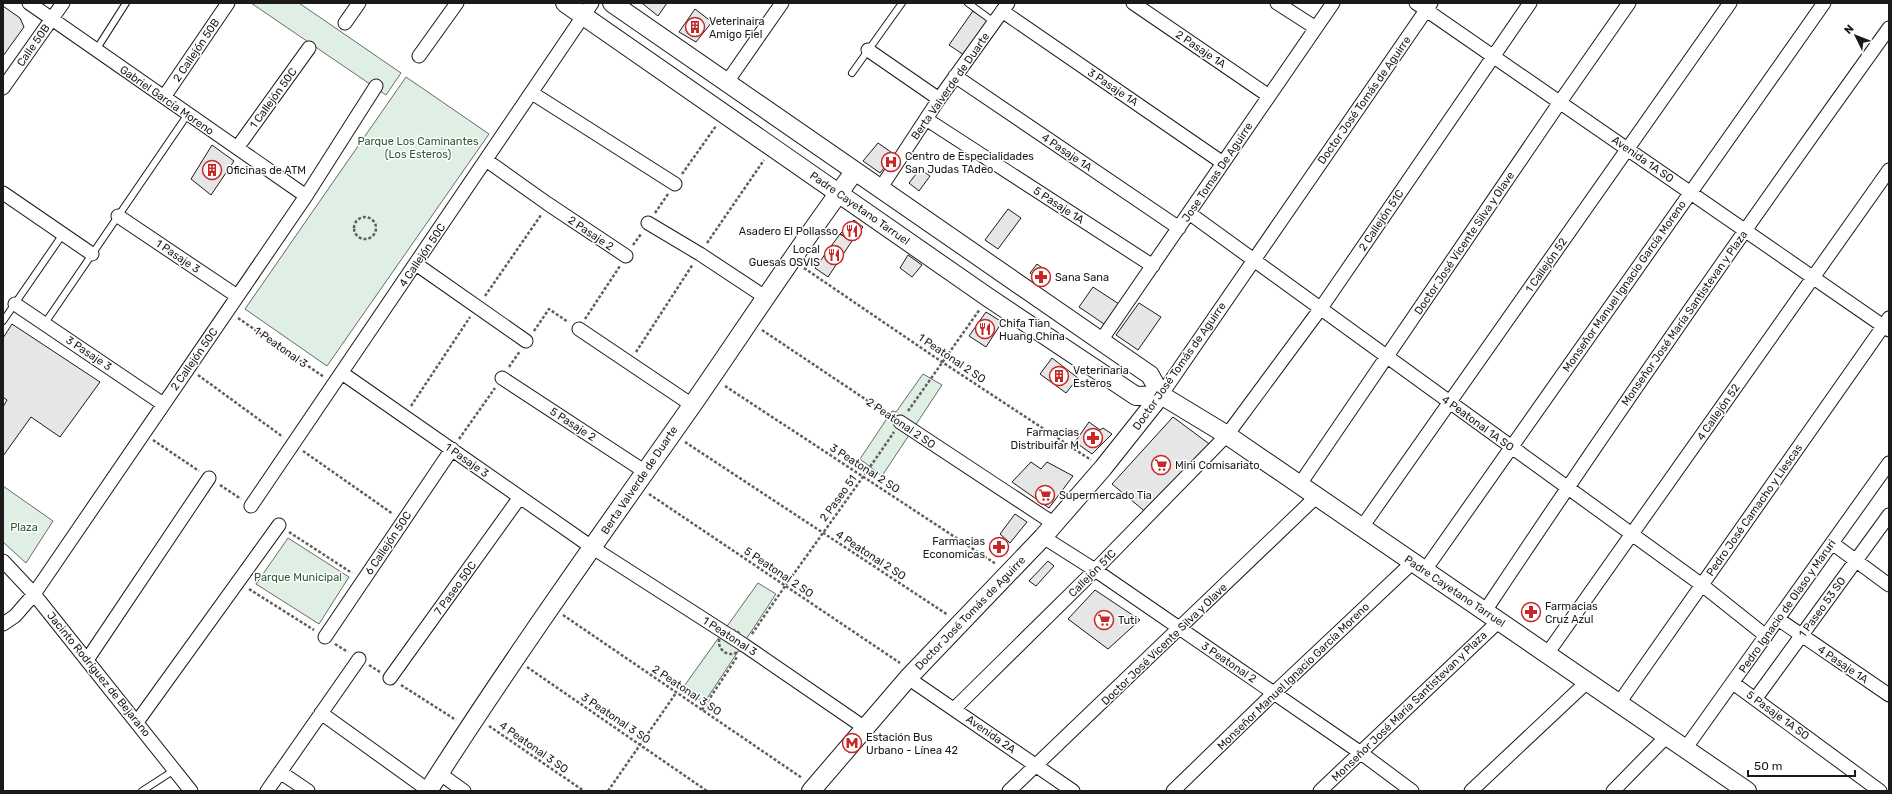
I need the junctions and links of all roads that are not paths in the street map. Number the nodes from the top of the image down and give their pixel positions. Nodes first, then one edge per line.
1 (29, 3) edge
2 (63, 3) edge
3 (126, 3) edge
4 (228, 3) edge
5 (359, 3) edge
6 (457, 3) edge
7 (565, 3) edge
8 (612, 3) edge
9 (782, 3) edge
10 (902, 3) edge
11 (968, 3) edge
12 (1133, 3) edge
13 (1277, 3) edge
14 (1333, 3) edge
15 (1530, 3) edge
16 (1629, 3) edge
17 (1730, 3) edge
18 (1824, 3) edge
19 (1424, 5) edge
20 (1005, 7) edge
21 (588, 9) edge
22 (52, 19) junction
23 (994, 22) junction
24 (345, 23) dead end
25 (1316, 28) junction
26 (1889, 28) edge
27 (309, 48) dead end
28 (96, 50) junction
29 (868, 50) junction
30 (419, 56) dead end
31 (1494, 56) junction
32 (852, 74) dead end
33 (955, 76) junction
34 (727, 82) junction
35 (376, 86) dead end
36 (3, 88) edge
37 (532, 92) junction
38 (1269, 96) junction
39 (164, 97) junction
40 (939, 99) junction
41 (1560, 102) junction
42 (188, 114) junction
43 (926, 119) junction
44 (237, 148) junction
45 (1628, 149) junction
46 (486, 160) junction
47 (1223, 163) junction
48 (1889, 170) edge
49 (855, 171) junction
50 (675, 184) dead end
51 (880, 189) junction
52 (1690, 192) junction
53 (3, 193) edge
54 (839, 193) junction
55 (306, 196) junction
56 (1189, 213) junction
57 (118, 216) junction
58 (648, 223) dead end
59 (1178, 228) junction
60 (1744, 230) junction
61 (63, 234) junction
62 (92, 254) junction
63 (626, 256) road end
64 (1253, 260) junction
65 (416, 264) junction
66 (1153, 266) junction
67 (1813, 277) junction
68 (237, 296) junction
69 (765, 297) junction
70 (15, 304) junction
71 (1321, 308) junction
72 (3, 321) edge
73 (45, 323) junction
74 (1887, 325) edge
75 (579, 329) road end
76 (526, 341) dead end
77 (1100, 342) junction
78 (1387, 357) junction
79 (342, 373) junction
80 (502, 378) dead end
81 (1161, 395) junction
82 (1450, 402) junction
83 (163, 404) junction
84 (692, 405) junction
85 (900, 422) road end
86 (1227, 435) junction
87 (1511, 447) junction
88 (452, 450) junction
89 (1889, 463) edge
90 (209, 478) dead end
91 (640, 478) junction
92 (1885, 478) edge
93 (1300, 484) junction
94 (1567, 487) junction
95 (1318, 496) junction
96 (520, 497) junction
97 (252, 506) dead end
98 (1889, 515) edge
99 (279, 525) dead end
100 (1362, 527) junction
101 (1048, 530) junction
102 (1632, 534) junction
103 (1832, 543) junction
104 (593, 548) junction
105 (3, 561) edge
106 (1856, 561) junction
107 (1419, 566) junction
108 (1095, 570) junction
109 (1702, 585) junction
110 (1889, 585) edge
111 (34, 594) junction
112 (1492, 616) junction
113 (1778, 619) junction
114 (3, 624) edge
115 (1180, 628) junction
116 (1802, 635) junction
117 (1766, 636) junction
118 (325, 637) dead end
119 (1547, 654) junction
120 (359, 659) dead end
121 (87, 660) junction
122 (911, 675) junction
123 (390, 678) dead end
124 (1587, 682) junction
125 (1732, 683) junction
126 (1274, 693) junction
127 (1889, 695) edge
128 (1756, 698) junction
129 (1619, 703) junction
130 (954, 709) junction
131 (321, 713) junction
132 (137, 722) junction
133 (865, 728) junction
134 (1667, 736) junction
135 (1686, 749) junction
136 (1361, 752) junction
137 (1036, 766) junction
138 (176, 769) junction
139 (280, 772) junction
140 (439, 773) junction
141 (813, 789) edge
142 (428, 790) edge
143 (142, 791) edge
144 (191, 791) edge
145 (267, 791) edge
146 (308, 791) edge
147 (464, 791) edge
148 (1009, 791) edge
149 (1073, 791) edge
150 (1173, 791) edge
151 (1320, 791) edge
152 (1412, 791) edge
153 (1471, 791) edge
154 (1613, 791) edge
155 (1747, 791) edge
156 (1880, 791) edge

1 - 22 street, Gabriel García Moreno
2 - 22 street, Calle 50B
3 - 28 lane
4 - 39 street, 2 Callejón 50B
5 - 24 street
6 - 30 street
7 - 21 street, Padre Cayetano Tarruel
8 - 34 street, Padre Cayetano Tarruel
9 - 34 street
10 - 29 lane
11 - 23 lane
12 - 38 street, 2 Pasaje 1A
13 - 25 street
14 - 25 street, Jose Tomas De Aguirre
15 - 31 street, 2 Callejón 51C
16 - 41 street, Doctor José Vicente Silva y Olave
17 - 45 street, 1 Callejón 52
18 - 52 street, Monseñor Manuel Ignacio García Moreno
19 - 31 street, Avenida 1A SO
19 - 64 street, Doctor José Tomás de Aguirre
20 - 23 street, Berta Valverde de Duarte
20 - 47 street, 3 Pasaje 1A
21 - 37 street, 4 Callejón 50C
21 - 54 street, Padre Cayetano Tarruel
22 - 28 street, Gabriel García Moreno
22 - 36 street, Calle 50B
23 - 33 street, Berta Valverde de Duarte
25 - 38 street, Jose Tomas De Aguirre
26 - 60 street, Monseñor José María Santistevan y Plaza
27 - 44 street, 1 Callejón 50C
28 - 39 street, Gabriel García Moreno
29 - 32 lane
29 - 40 street
31 - 41 street, Avenida 1A SO
31 - 71 street, 2 Callejón 51C
33 - 40 street, Berta Valverde de Duarte
33 - 59 street, 4 Pasaje 1A
34 - 49 street, Padre Cayetano Tarruel
35 - 55 street, 2 Callejón 50C
37 - 46 street, 4 Callejón 50C
37 - 50 street
38 - 47 street, Jose Tomas De Aguirre
39 - 42 street, Gabriel García Moreno
40 - 43 street, Berta Valverde de Duarte
41 - 45 street, Avenida 1A SO
41 - 78 street, Doctor José Vicente Silva y Olave
42 - 44 street, Gabriel García Moreno
42 - 57 lane
43 - 51 street, Berta Valverde de Duarte
43 - 66 street, 5 Pasaje 1A
44 - 55 street, Gabriel García Moreno
45 - 52 street, Avenida 1A SO
45 - 82 street, 1 Callejón 52
46 - 63 street, 2 Pasaje 2
46 - 65 street, 4 Callejón 50C
47 - 56 street, Jose Tomas De Aguirre
48 - 67 street, 4 Callejón 52
49 - 51 street, Padre Cayetano Tarruel
49 - 54 street, Berta Valverde de Duarte
51 - 77 street, Padre Cayetano Tarruel
52 - 60 street, Avenida 1A SO
52 - 87 street, Monseñor Manuel Ignacio García Moreno
53 - 61 street
54 - 69 street, Berta Valverde de Duarte
54 - 81 street, Padre Cayetano Tarruel
55 - 68 street, 2 Callejón 50C
56 - 59 street, Jose Tomas De Aguirre
56 - 64 street, 4 Peatonal 1A SO
57 - 62 lane
57 - 68 street, 1 Pasaje 3
58 - 69 street
59 - 66 street, Jose Tomas De Aguirre
60 - 67 street, Avenida 1A SO
60 - 94 street, Monseñor José María Santistevan y Plaza
61 - 62 street
61 - 70 lane
62 - 73 lane
64 - 71 street, 4 Peatonal 1A SO
64 - 81 street, Doctor José Tomás de Aguirre
65 - 76 street
65 - 79 street, 4 Callejón 50C
66 - 77 street, Jose Tomas De Aguirre
67 - 74 street, Avenida 1A SO
67 - 102 street, 4 Callejón 52
68 - 83 street, 2 Callejón 50C
69 - 84 street, Berta Valverde de Duarte
70 - 72 lane
70 - 73 street, 3 Pasaje 3
71 - 78 street, 4 Peatonal 1A SO
71 - 86 street, 2 Callejón 51C
73 - 83 street, 3 Pasaje 3
74 - 109 street, Pedro José Camacho y Llescas
75 - 84 street
77 - 81 street, Padre Cayetano Tarruel
78 - 82 street, 4 Peatonal 1A SO
78 - 93 street, Doctor José Vicente Silva y Olave
79 - 88 street, 1 Pasaje 3
79 - 97 street, 4 Callejón 50C
80 - 91 street, 5 Pasaje 2
81 - 86 street, Padre Cayetano Tarruel
81 - 101 street, Doctor José Tomás de Aguirre
82 - 87 street, 4 Peatonal 1A SO
82 - 100 street, 1 Callejón 52
83 - 111 street, 2 Callejón 50C
84 - 91 street, Berta Valverde de Duarte
85 - 101 street, 2 Peatonal 2 SO
86 - 93 street, Padre Cayetano Tarruel
86 - 108 street, Callejón 51C
87 - 94 street, 4 Peatonal 1A SO
87 - 107 street, Monseñor Manuel Ignacio García Moreno
88 - 96 street, 1 Pasaje 3
88 - 118 street, 6 Callejón 50C
89 - 92 street, Pedro Ignacio de Olaso y Maruri
90 - 121 street
91 - 104 street, Berta Valverde de Duarte
92 - 103 street, Pedro Ignacio de Olaso y Maruri
93 - 95 street, Padre Cayetano Tarruel
94 - 102 street, 4 Peatonal 1A SO
94 - 112 street, Monseñor José María Santistevan y Plaza
95 - 100 street, Padre Cayetano Tarruel
95 - 115 street, Doctor José Vicente Silva y Olave
96 - 104 street, 1 Pasaje 3
96 - 123 street, 7 Paseo 50C
98 - 106 street, 1 Paseo 53 SO
99 - 132 street
100 - 107 street, Padre Cayetano Tarruel
101 - 108 street, 3 Peatonal 2
101 - 122 street, Doctor José Tomás de Aguirre
102 - 109 street, 4 Peatonal 1A SO
102 - 119 street, 4 Callejón 52
103 - 106 street
103 - 113 street, Pedro Ignacio de Olaso y Maruri
104 - 133 street, 1 Peatonal 3
104 - 140 street, Berta Valverde de Duarte
105 - 111 street, Jacinto Rodríguez de Bejarano
106 - 110 street
106 - 116 street, 1 Paseo 53 SO
107 - 112 street, Padre Cayetano Tarruel
107 - 126 street, Monseñor Manuel Ignacio García Moreno
108 - 115 street, 3 Peatonal 2
108 - 130 street, Callejón 51C
109 - 117 street, 4 Peatonal 1A SO
109 - 129 street, Pedro José Camacho y Llescas
111 - 114 street, 2 Callejón 50C
111 - 121 street, Jacinto Rodríguez de Bejarano
112 - 119 street, Padre Cayetano Tarruel
112 - 136 street, Monseñor José María Santistevan y Plaza
113 - 116 street, 4 Pasaje 1A
113 - 117 street, Pedro Ignacio de Olaso y Maruri
115 - 126 street, 3 Peatonal 2
115 - 137 street, Doctor José Vicente Silva y Olave
116 - 127 street, 4 Pasaje 1A
116 - 128 street, 1 Paseo 53 SO
117 - 125 street, Pedro Ignacio de Olaso y Maruri
119 - 124 street, Padre Cayetano Tarruel
120 - 131 street
121 - 132 street, Jacinto Rodríguez de Bejarano
122 - 130 street, Avenida 2A
122 - 133 street, Doctor José Tomás de Aguirre
124 - 129 street, Padre Cayetano Tarruel
124 - 153 street
125 - 128 street, 5 Pasaje 1A SO
125 - 135 street, Pedro Ignacio de Olaso y Maruri
126 - 136 street, 3 Peatonal 2
126 - 150 street, Monseñor Manuel Ignacio García Moreno
128 - 156 street, 5 Pasaje 1A SO
129 - 134 street, Padre Cayetano Tarruel
130 - 137 street, Avenida 2A
131 - 139 street
131 - 142 street
132 - 138 street, Jacinto Rodríguez de Bejarano
133 - 141 street, Doctor José Tomás de Aguirre
134 - 135 street, Padre Cayetano Tarruel
134 - 154 street
135 - 155 street, Padre Cayetano Tarruel
136 - 151 street, Monseñor José María Santistevan y Plaza
136 - 152 street, 3 Peatonal 2
137 - 148 street, Doctor José Vicente Silva y Olave
137 - 149 street, Avenida 2A
138 - 143 lane
138 - 144 street, Jacinto Rodríguez de Bejarano
139 - 145 street
139 - 146 street
140 - 142 street, Berta Valverde de Duarte
140 - 147 street

